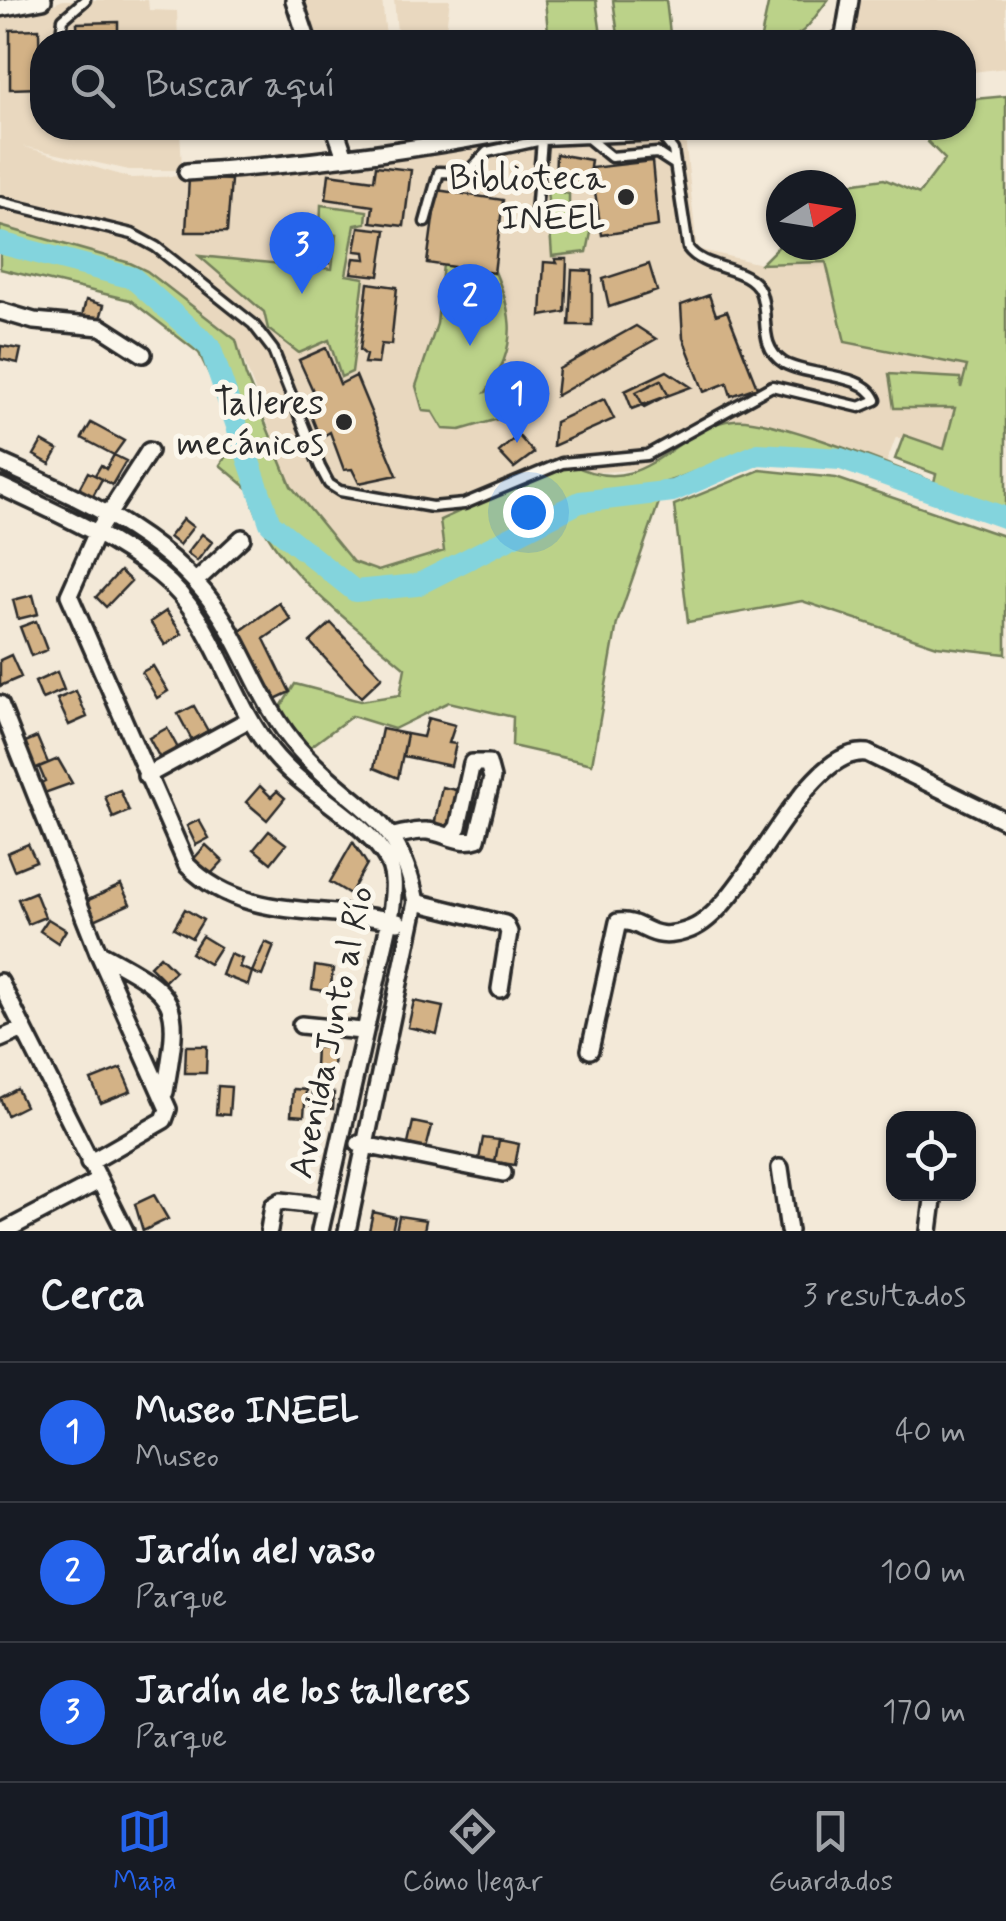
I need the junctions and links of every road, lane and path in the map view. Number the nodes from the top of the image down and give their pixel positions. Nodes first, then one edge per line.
1 (43, 0) edge
2 (84, 0) edge
3 (294, 0) edge
4 (850, 0) edge
5 (0, 8) edge
6 (62, 30) edge
7 (304, 30) edge
8 (845, 30) edge
9 (340, 140) edge
10 (480, 140) edge
11 (542, 140) joint
12 (590, 140) edge
13 (666, 140) edge
14 (345, 157) junction
15 (675, 165) junction
16 (187, 172) dead end
17 (0, 202) edge
18 (425, 222) dead end
19 (536, 225) dead end
20 (0, 312) edge
21 (143, 354) dead end
22 (149, 451) dead end
23 (0, 462) edge
24 (0, 486) edge
25 (108, 513) junction
26 (96, 532) junction
27 (242, 538) dead end
28 (197, 580) junction
29 (0, 704) edge
30 (248, 720) junction
31 (316, 767) junction
32 (146, 776) junction
33 (304, 785) junction
34 (1006, 820) edge
35 (393, 836) junction
36 (450, 837) junction
37 (416, 902) junction
38 (390, 920) junction
39 (412, 925) junction
40 (98, 952) junction
41 (0, 982) edge
42 (500, 988) dead end
43 (301, 1025) dead end
44 (21, 1030) junction
45 (362, 1031) junction
46 (0, 1039) edge
47 (590, 1050) dead end
48 (164, 1094) junction
49 (340, 1140) junction
50 (365, 1145) junction
51 (89, 1163) junction
52 (780, 1168) dead end
53 (503, 1173) dead end
54 (99, 1181) junction
55 (934, 1201) edge
56 (325, 1206) junction
57 (268, 1230) edge
58 (4, 1231) edge
59 (125, 1231) edge
60 (320, 1231) edge
61 (348, 1231) edge
62 (789, 1231) edge
63 (930, 1231) edge

1 - 5 street
2 - 6 lane
3 - 7 street
4 - 8 street
9 - 14 street
10 - 14 street
11 - 18 lane
11 - 19 lane
12 - 15 lane
13 - 15 lane
14 - 16 street
15 - 17 lane
20 - 21 street
22 - 25 street
23 - 25 street, Avenida Junto al Río
24 - 26 street, Avenida Junto al Río
25 - 26 street
25 - 28 street, Avenida Junto al Río
26 - 30 street, Avenida Junto al Río
26 - 32 street
27 - 28 street
28 - 31 street, Avenida Junto al Río
29 - 40 street
30 - 32 street
30 - 33 street, Avenida Junto al Río
31 - 33 street
31 - 35 street, Avenida Junto al Río
32 - 38 street
33 - 38 street, Avenida Junto al Río
34 - 47 street
35 - 36 street
35 - 37 street, Avenida Junto al Río
36 - 36 street
37 - 39 street, Avenida Junto al Río
37 - 42 street
38 - 39 street
38 - 45 street, Avenida Junto al Río
39 - 50 street, Avenida Junto al Río
40 - 48 street
40 - 48 street
41 - 44 street
43 - 45 street
44 - 46 street
44 - 51 street
45 - 49 street, Avenida Junto al Río
48 - 51 street
49 - 50 street
49 - 56 street, Avenida Junto al Río
50 - 53 street
50 - 61 street, Avenida Junto al Río
51 - 54 street
52 - 62 street
54 - 58 street
54 - 59 street
55 - 63 street
56 - 57 street
56 - 60 street, Avenida Junto al Río

